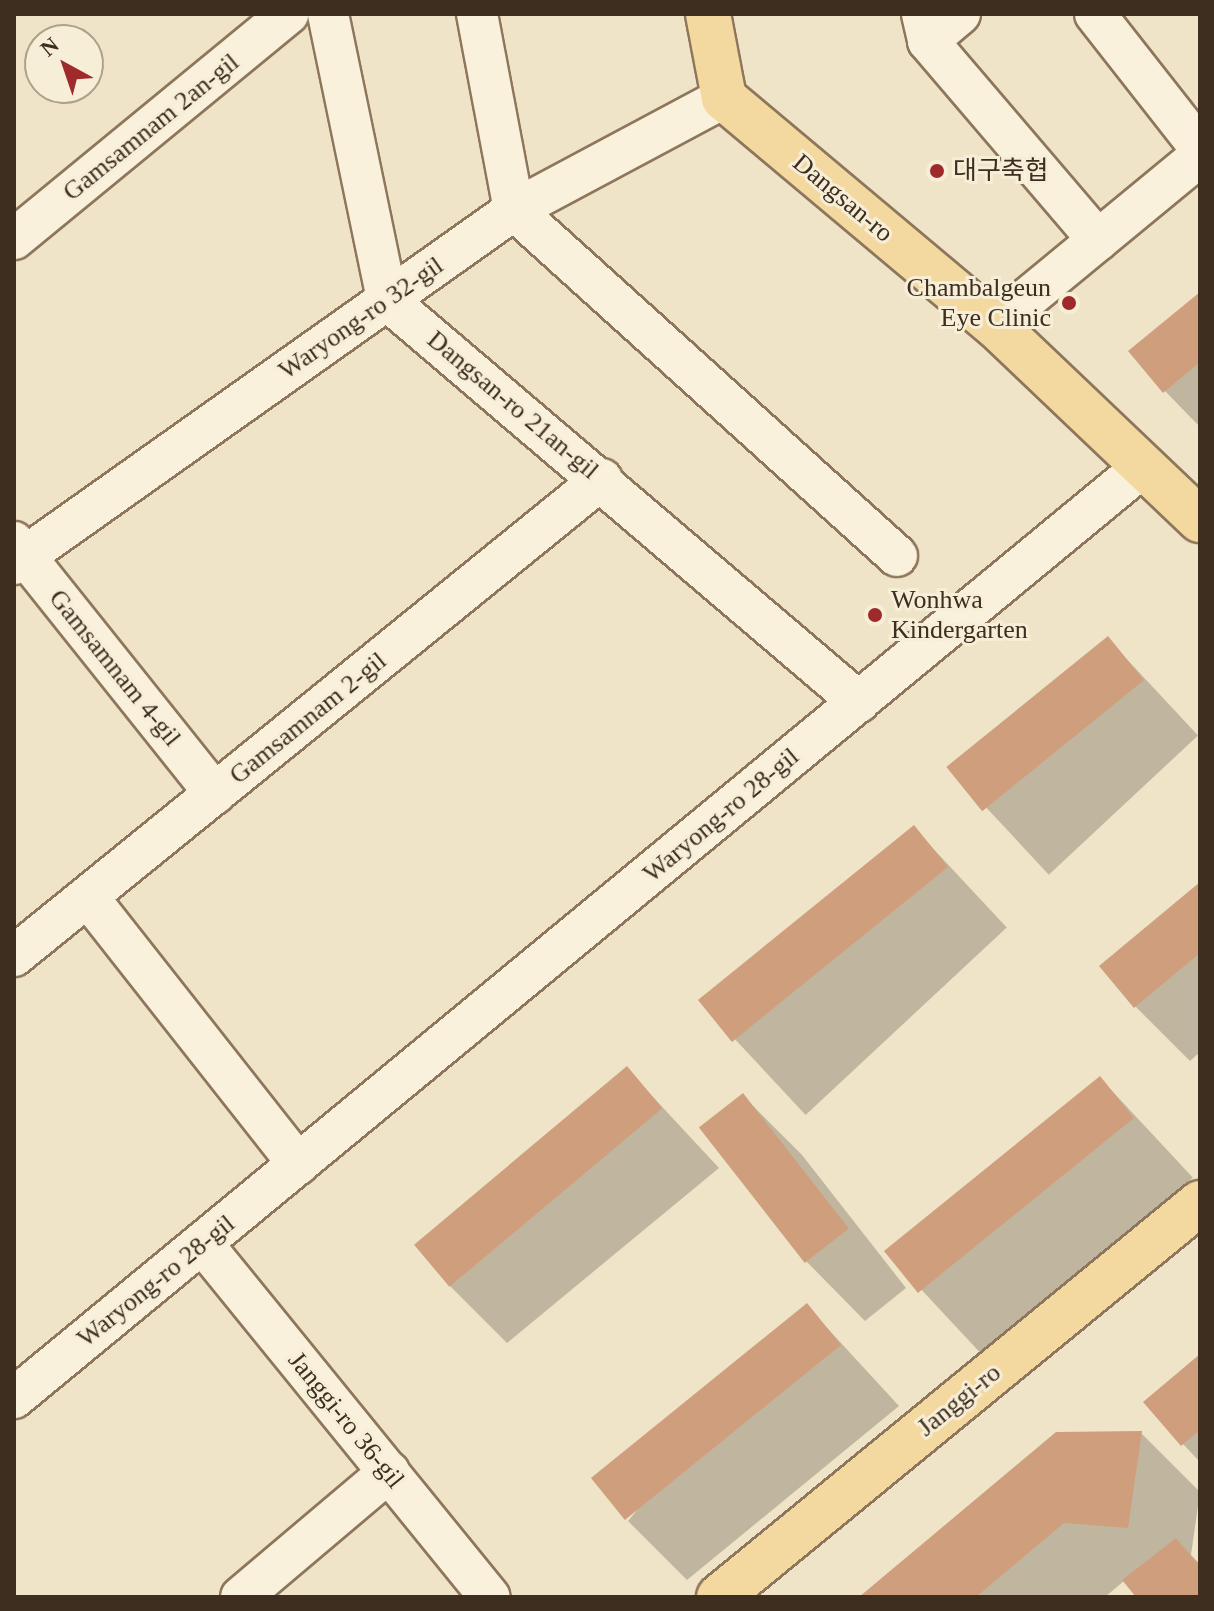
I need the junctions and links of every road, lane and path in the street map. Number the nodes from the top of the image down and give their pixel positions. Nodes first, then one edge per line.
1 (288, 14) edge
2 (328, 14) edge
3 (477, 14) edge
4 (708, 14) edge
5 (960, 14) edge
6 (1095, 14) edge
7 (925, 27) edge
8 (724, 98) junction
9 (1200, 148) edge
10 (1200, 156) edge
11 (514, 210) junction
12 (14, 239) edge
13 (1098, 240) junction
14 (387, 300) junction
15 (995, 325) junction
16 (1144, 466) junction
17 (602, 479) junction
18 (1200, 520) edge
19 (18, 554) edge
20 (897, 556) dead end
21 (859, 702) junction
22 (215, 794) junction
23 (88, 897) junction
24 (14, 956) edge
25 (298, 1164) junction
26 (1200, 1203) edge
27 (202, 1243) junction
28 (14, 1398) edge
29 (389, 1472) junction
30 (241, 1597) edge
31 (490, 1597) edge
32 (719, 1597) edge

1 - 12 street, Gamsamnam 2an-gil
2 - 14 street
3 - 11 street
4 - 8 main road
5 - 7 street
6 - 9 street
7 - 13 street
8 - 11 street, Waryong-ro 32-gil
8 - 15 main road, Dangsan-ro
10 - 13 street
11 - 14 street, Waryong-ro 32-gil
11 - 20 street
13 - 15 street
14 - 17 street, Dangsan-ro 21an-gil
14 - 19 street, Waryong-ro 32-gil
15 - 16 main road, Dangsan-ro
16 - 18 main road, Dangsan-ro
16 - 21 street, Waryong-ro 28-gil
17 - 21 street, Dangsan-ro 21an-gil
17 - 22 street, Gamsamnam 2-gil
19 - 22 street, Gamsamnam 4-gil
21 - 25 street, Waryong-ro 28-gil
22 - 23 street, Gamsamnam 2-gil
23 - 24 street, Gamsamnam 2-gil
23 - 25 street
25 - 27 street, Waryong-ro 28-gil
26 - 32 main road, Janggi-ro
27 - 28 street, Waryong-ro 28-gil
27 - 29 street, Janggi-ro 36-gil
29 - 30 street
29 - 31 street, Janggi-ro 36-gil

